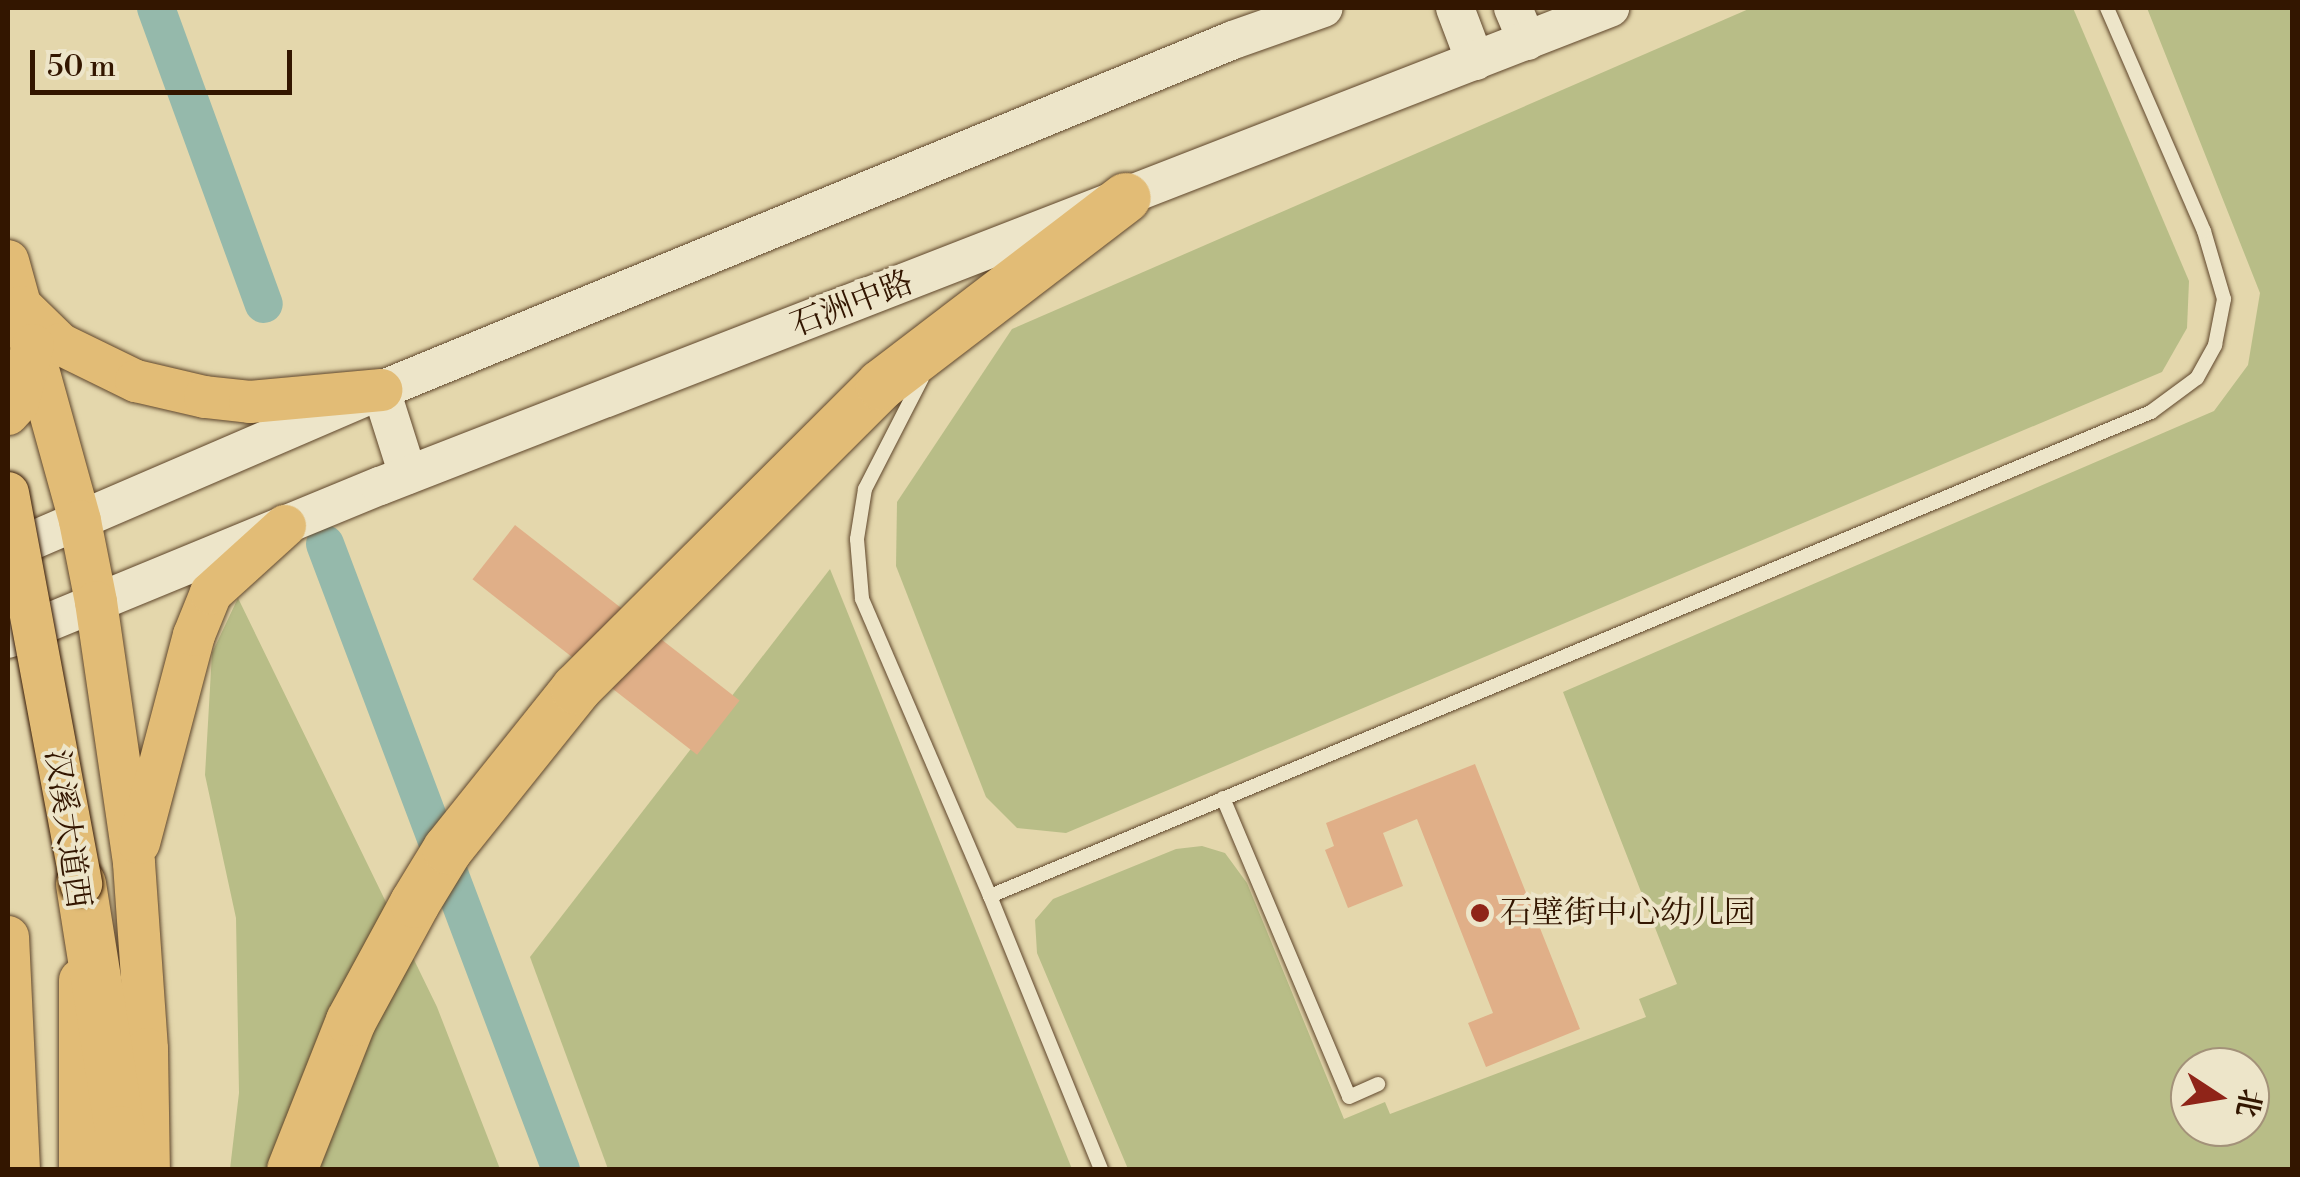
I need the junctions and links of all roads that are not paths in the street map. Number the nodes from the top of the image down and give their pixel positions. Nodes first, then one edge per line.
1 (1271, 8) edge
2 (1324, 8) edge
3 (1454, 8) edge
4 (1610, 8) edge
5 (2107, 8) edge
6 (1520, 24) edge
7 (1234, 40) junction
8 (1475, 61) junction
9 (1126, 198) junction
10 (8, 261) edge
11 (28, 325) junction
12 (944, 338) junction
13 (381, 390) junction
14 (8, 414) edge
15 (408, 475) junction
16 (8, 493) edge
17 (80, 521) junction
18 (285, 526) junction
19 (8, 551) edge
20 (96, 602) junction
21 (8, 639) edge
22 (1223, 798) junction
23 (134, 863) junction
24 (80, 884) junction
25 (990, 896) junction
26 (8, 936) edge
27 (1378, 1084) dead end
28 (19, 1170) edge
29 (80, 1170) edge
30 (120, 1170) edge
31 (148, 1170) edge
32 (292, 1170) edge
33 (1100, 1170) edge

1 - 7 main road
2 - 7 main road
3 - 8 main road
4 - 6 main road, 石洲中路
5 - 22 lane
6 - 8 main road, 石洲中路
7 - 13 main road
8 - 9 main road, 石洲中路
9 - 12 highway
9 - 15 main road, 石洲中路
10 - 11 main road
11 - 13 main road
11 - 14 main road
11 - 17 main road
12 - 25 lane
12 - 32 highway
13 - 15 main road
13 - 17 main road
15 - 18 main road, 石洲中路
16 - 24 main road, 汉溪大道西, bridge
17 - 19 main road
17 - 20 main road
18 - 20 main road, 石洲中路
18 - 23 main road
20 - 21 main road, 石洲中路
20 - 23 main road
22 - 25 lane
22 - 27 lane
23 - 31 main road
24 - 29 main road, 汉溪大道西
24 - 30 highway
25 - 33 lane
26 - 28 main road

